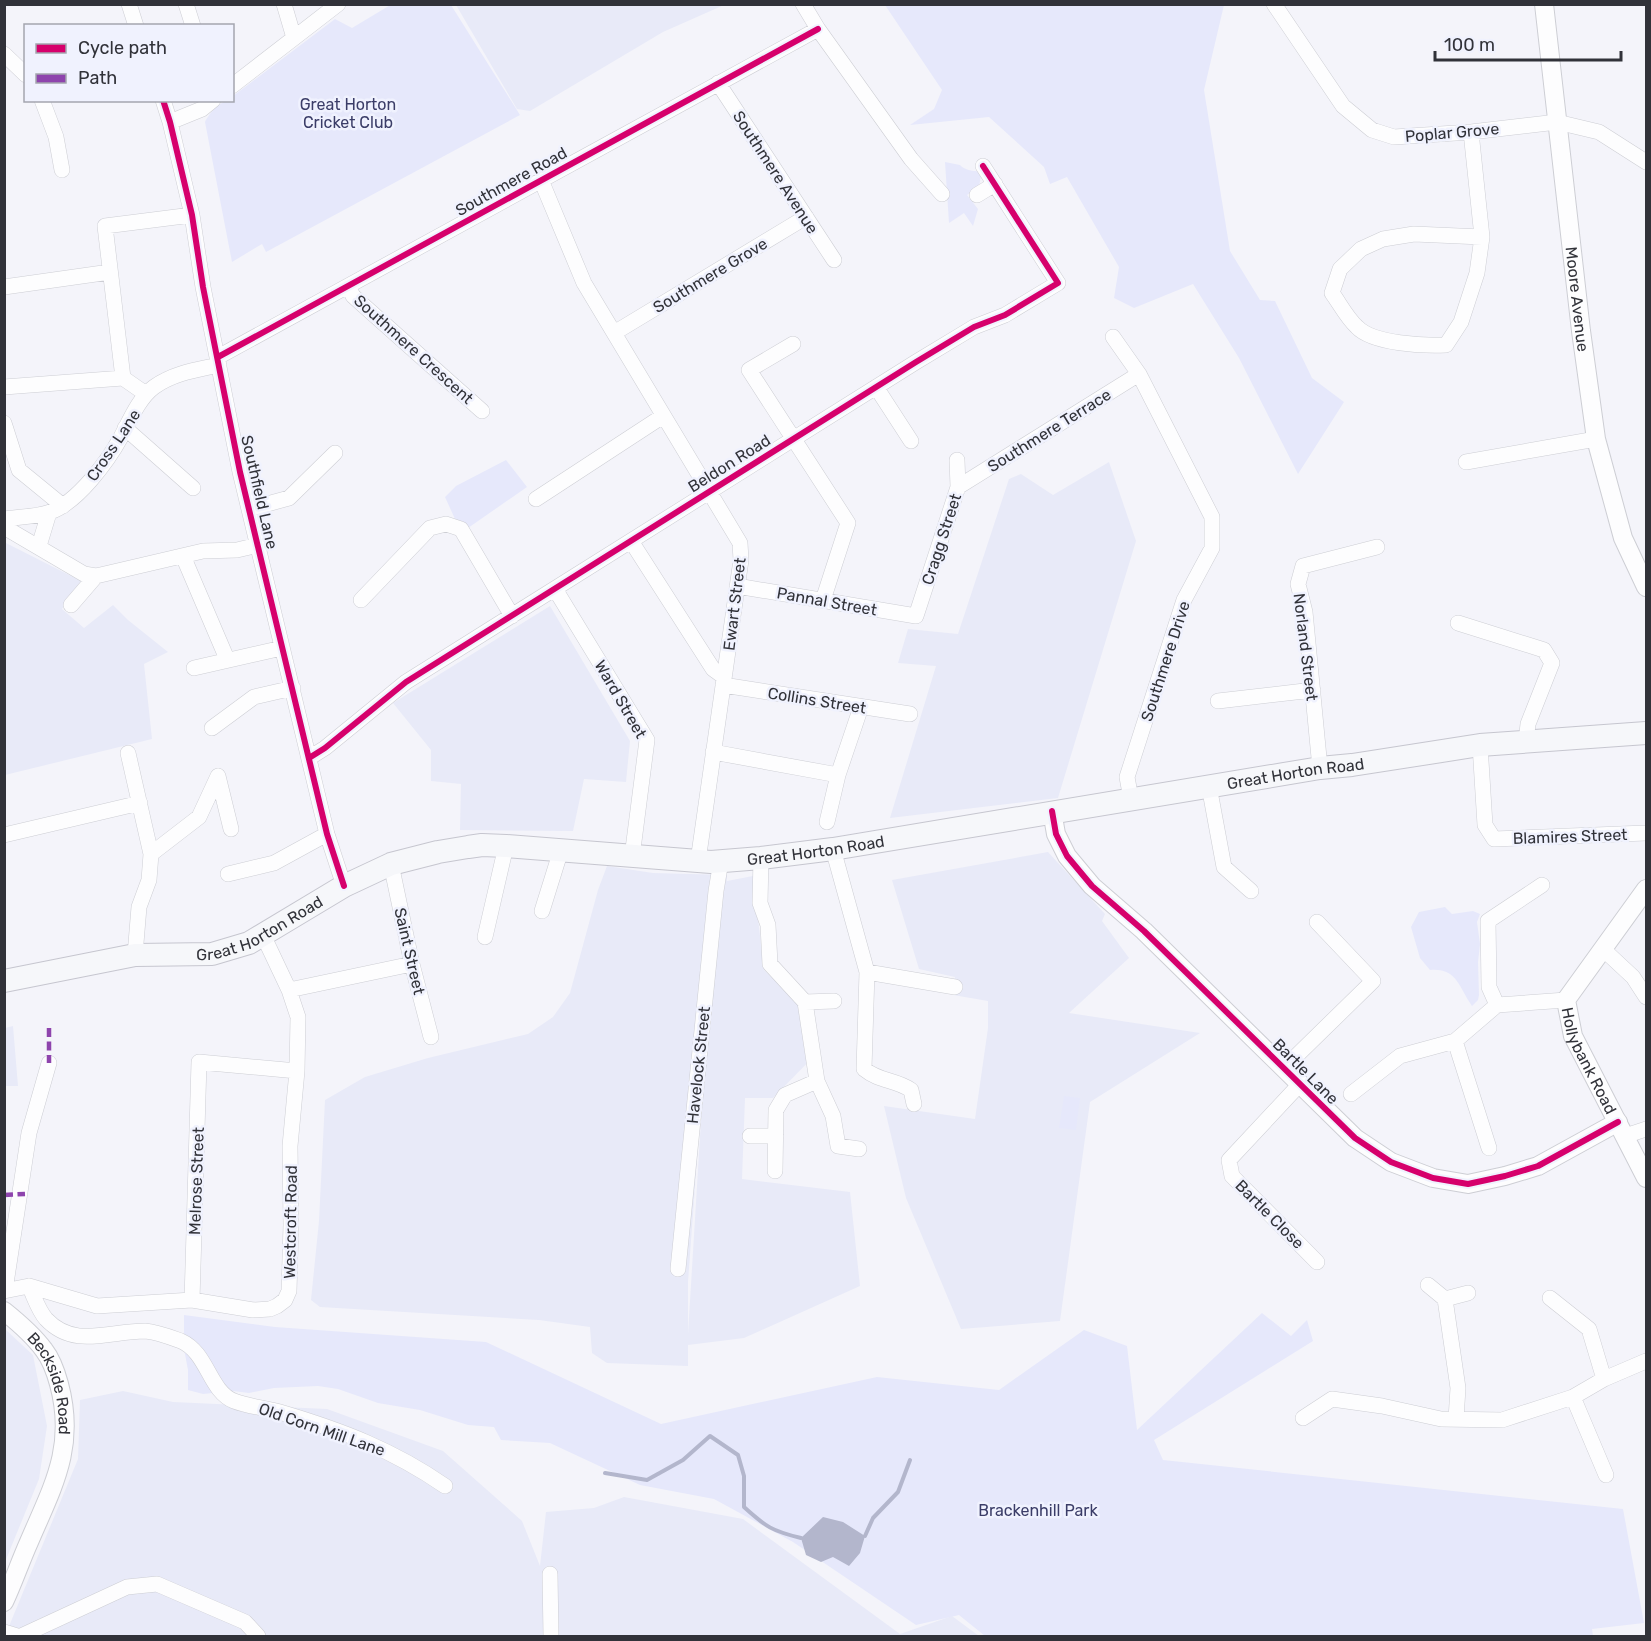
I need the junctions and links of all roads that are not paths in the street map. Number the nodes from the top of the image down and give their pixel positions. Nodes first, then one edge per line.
1 (129, 4) edge
2 (186, 4) edge
3 (284, 4) edge
4 (338, 4) edge
5 (803, 4) edge
6 (1274, 4) edge
7 (1544, 4) edge
8 (135, 24) edge
9 (192, 24) edge
10 (818, 29) junction
11 (294, 38) junction
12 (4, 54) edge
13 (24, 73) edge
14 (718, 83) junction
15 (234, 84) edge
16 (43, 102) edge
17 (164, 102) edge
18 (211, 102) edge
19 (170, 122) junction
20 (1557, 122) junction
21 (1471, 132) junction
22 (1647, 162) edge
23 (983, 166) dead end
24 (62, 170) dead end
25 (541, 180) junction
26 (994, 183) junction
27 (942, 194) dead end
28 (977, 195) dead end
29 (192, 215) junction
30 (806, 217) junction
31 (1482, 237) junction
32 (834, 260) dead end
33 (110, 272) junction
34 (348, 286) junction
35 (4, 287) edge
36 (614, 333) junction
37 (1113, 337) dead end
38 (793, 344) dead end
39 (218, 361) junction
40 (1139, 374) junction
41 (123, 378) junction
42 (4, 387) edge
43 (876, 387) junction
44 (146, 394) junction
45 (482, 411) dead end
46 (663, 416) junction
47 (4, 423) edge
48 (126, 428) junction
49 (1596, 439) junction
50 (792, 440) junction
51 (911, 441) dead end
52 (335, 453) dead end
53 (957, 460) dead end
54 (1466, 462) dead end
55 (958, 487) junction
56 (193, 488) dead end
57 (709, 492) junction
58 (536, 499) dead end
59 (63, 506) junction
60 (249, 509) junction
61 (49, 513) junction
62 (4, 519) edge
63 (4, 527) edge
64 (631, 541) junction
65 (258, 545) junction
66 (39, 546) junction
67 (1377, 547) dead end
68 (183, 556) junction
69 (96, 576) junction
70 (737, 586) junction
71 (1647, 587) edge
72 (555, 589) junction
73 (361, 600) dead end
74 (823, 600) junction
75 (71, 605) dead end
76 (512, 616) junction
77 (916, 616) joint
78 (1458, 623) dead end
79 (282, 648) junction
80 (227, 659) junction
81 (194, 668) dead end
82 (724, 681) junction
83 (293, 688) junction
84 (1313, 690) junction
85 (1218, 701) dead end
86 (861, 707) junction
87 (910, 714) dead end
88 (212, 728) dead end
89 (1647, 733) edge
90 (1526, 742) junction
91 (1480, 745) junction
92 (713, 752) junction
93 (128, 753) dead end
94 (309, 758) junction
95 (1320, 768) junction
96 (838, 775) junction
97 (1209, 786) junction
98 (1131, 799) junction
99 (140, 803) junction
100 (1052, 811) junction
101 (231, 829) dead end
102 (1647, 833) edge
103 (327, 834) junction
104 (4, 835) edge
105 (825, 839) junction
106 (506, 846) junction
107 (561, 850) junction
108 (152, 854) junction
109 (632, 857) junction
110 (761, 858) junction
111 (698, 861) junction
112 (721, 861) junction
113 (391, 864) junction
114 (228, 874) dead end
115 (1542, 885) dead end
116 (344, 886) junction
117 (1647, 889) edge
118 (1251, 891) dead end
119 (542, 911) dead end
120 (1317, 922) dead end
121 (263, 935) junction
122 (485, 937) dead end
123 (1604, 950) junction
124 (135, 955) junction
125 (412, 964) junction
126 (867, 972) junction
127 (4, 981) edge
128 (955, 987) dead end
129 (289, 990) junction
130 (1647, 997) edge
131 (1566, 1000) junction
132 (834, 1001) dead end
133 (804, 1002) junction
134 (1497, 1005) junction
135 (431, 1037) dead end
136 (1455, 1041) junction
137 (49, 1063) dead end
138 (1284, 1068) junction
139 (297, 1071) junction
140 (817, 1081) junction
141 (1300, 1084) junction
142 (1351, 1094) dead end
143 (914, 1104) dead end
144 (1622, 1129) junction
145 (1647, 1129) edge
146 (750, 1136) dead end
147 (776, 1136) junction
148 (1488, 1148) dead end
149 (859, 1149) dead end
150 (775, 1171) dead end
151 (1647, 1178) edge
152 (1317, 1262) dead end
153 (678, 1269) dead end
154 (1428, 1285) dead end
155 (29, 1286) junction
156 (5, 1290) edge
157 (1468, 1293) dead end
158 (1550, 1298) dead end
159 (1445, 1299) junction
160 (192, 1300) junction
161 (4, 1311) edge
162 (1647, 1361) edge
163 (1604, 1379) junction
164 (1573, 1397) junction
165 (1302, 1418) dead end
166 (1456, 1419) junction
167 (1606, 1475) dead end
168 (445, 1485) dead end
169 (550, 1574) dead end
170 (4, 1602) edge
171 (4, 1632) edge
172 (19, 1636) edge
173 (258, 1636) edge
174 (551, 1636) edge

1 - 8 street
2 - 9 street
3 - 11 street
4 - 11 street
5 - 10 street
6 - 21 street, Poplar Grove
7 - 20 street, Moore Avenue
10 - 14 street, Southmere Road
10 - 27 street
11 - 15 street
12 - 13 street
14 - 25 street, Southmere Road
14 - 30 street, Southmere Avenue
16 - 24 street
17 - 19 street, Southfield Lane
18 - 19 street
19 - 29 street, Southfield Lane
20 - 21 street, Poplar Grove
20 - 22 street, Poplar Grove
20 - 49 street, Moore Avenue
21 - 31 street
23 - 26 street, Beldon Road
25 - 34 street, Southmere Road
25 - 36 street, Ewart Street
26 - 28 street
26 - 43 street, Beldon Road
29 - 33 street
29 - 39 street, Southfield Lane
30 - 32 street, Southmere Avenue
30 - 36 street, Southmere Grove
31 - 31 street
33 - 35 street
33 - 41 street
34 - 39 street, Southmere Road
34 - 45 street, Southmere Crescent
36 - 46 street, Ewart Street
37 - 40 street, Southmere Drive
38 - 50 street
39 - 44 street, Cross Lane
39 - 60 street, Southfield Lane
40 - 55 street, Southmere Terrace
40 - 98 street, Southmere Drive
41 - 42 street
41 - 44 street
43 - 50 street, Beldon Road
43 - 51 street
44 - 48 street, Cross Lane
46 - 57 street, Ewart Street
46 - 58 street
47 - 59 street
48 - 56 street
48 - 59 street, Cross Lane
49 - 54 street
49 - 71 street, Moore Avenue
50 - 57 street, Beldon Road
50 - 74 street
52 - 60 street
53 - 55 street, Cragg Street
55 - 77 street, Cragg Street
57 - 64 street, Beldon Road
57 - 70 street, Ewart Street
59 - 61 street, Cross Lane
60 - 65 street, Southfield Lane
61 - 62 street, Cross Lane
61 - 66 street
63 - 66 street
64 - 72 street, Beldon Road
64 - 82 street
65 - 68 street
65 - 79 street, Southfield Lane
66 - 69 street
67 - 84 street, Norland Street
68 - 69 street
68 - 80 street
69 - 75 street
70 - 74 street, Pannal Street
70 - 82 street, Ewart Street
72 - 76 street, Beldon Road
72 - 109 street, Ward Street
73 - 76 street
74 - 77 street, Pannal Street
76 - 94 street, Beldon Road
78 - 90 street
79 - 80 street
79 - 83 street, Southfield Lane
80 - 81 street
82 - 86 street, Collins Street
82 - 92 street, Ewart Street
83 - 88 street
83 - 94 street, Southfield Lane
84 - 85 street
84 - 95 street, Norland Street
86 - 87 street, Collins Street
86 - 96 street
89 - 90 main road, Great Horton Road
90 - 91 main road, Great Horton Road
91 - 95 main road, Great Horton Road
91 - 102 street, Blamires Street
92 - 96 street
92 - 111 street, Ewart Street
93 - 99 street
94 - 103 street, Southfield Lane
95 - 97 main road, Great Horton Road
96 - 105 street
97 - 98 main road, Great Horton Road
97 - 118 street
98 - 100 main road, Great Horton Road
99 - 104 street
99 - 108 street
100 - 105 main road, Great Horton Road
100 - 138 street, Bartle Lane
101 - 108 street
103 - 114 street
103 - 116 street, Southfield Lane
105 - 110 main road, Great Horton Road
105 - 126 street
106 - 107 main road, Great Horton Road
106 - 113 main road, Great Horton Road
106 - 122 street
107 - 109 main road, Great Horton Road
107 - 119 street
108 - 124 street
109 - 111 main road, Great Horton Road
110 - 112 main road, Great Horton Road
110 - 133 street
111 - 112 main road, Great Horton Road
112 - 153 street, Havelock Street
113 - 116 main road, Great Horton Road
113 - 125 street, Saint Street
115 - 134 street
116 - 121 main road, Great Horton Road
117 - 123 street, Hollybank Road
120 - 138 street
121 - 124 main road, Great Horton Road
121 - 129 street, Westcroft Road
123 - 130 street
123 - 131 street, Hollybank Road
124 - 127 main road, Great Horton Road
125 - 129 street
125 - 135 street, Saint Street
126 - 128 street
126 - 143 street
129 - 139 street, Westcroft Road
131 - 134 street
131 - 144 street, Hollybank Road
132 - 133 street
133 - 140 street
134 - 136 street
136 - 142 street
136 - 148 street
137 - 156 street
138 - 141 street, Bartle Lane
139 - 160 street, Westcroft Road
139 - 160 street, Melrose Street
140 - 147 street
140 - 149 street
141 - 144 street, Bartle Lane
141 - 152 street, Bartle Close
144 - 145 street
144 - 151 street, Hollybank Road
146 - 147 street
147 - 150 street
154 - 159 street
155 - 156 street, Westcroft Road
155 - 160 street, Westcroft Road
155 - 168 street, Old Corn Mill Lane
157 - 159 street
158 - 163 street
159 - 166 street
161 - 170 street, Beckside Road
162 - 163 street
163 - 164 street
164 - 166 street
164 - 167 street
165 - 166 street
169 - 174 street
171 - 172 street
172 - 173 street

